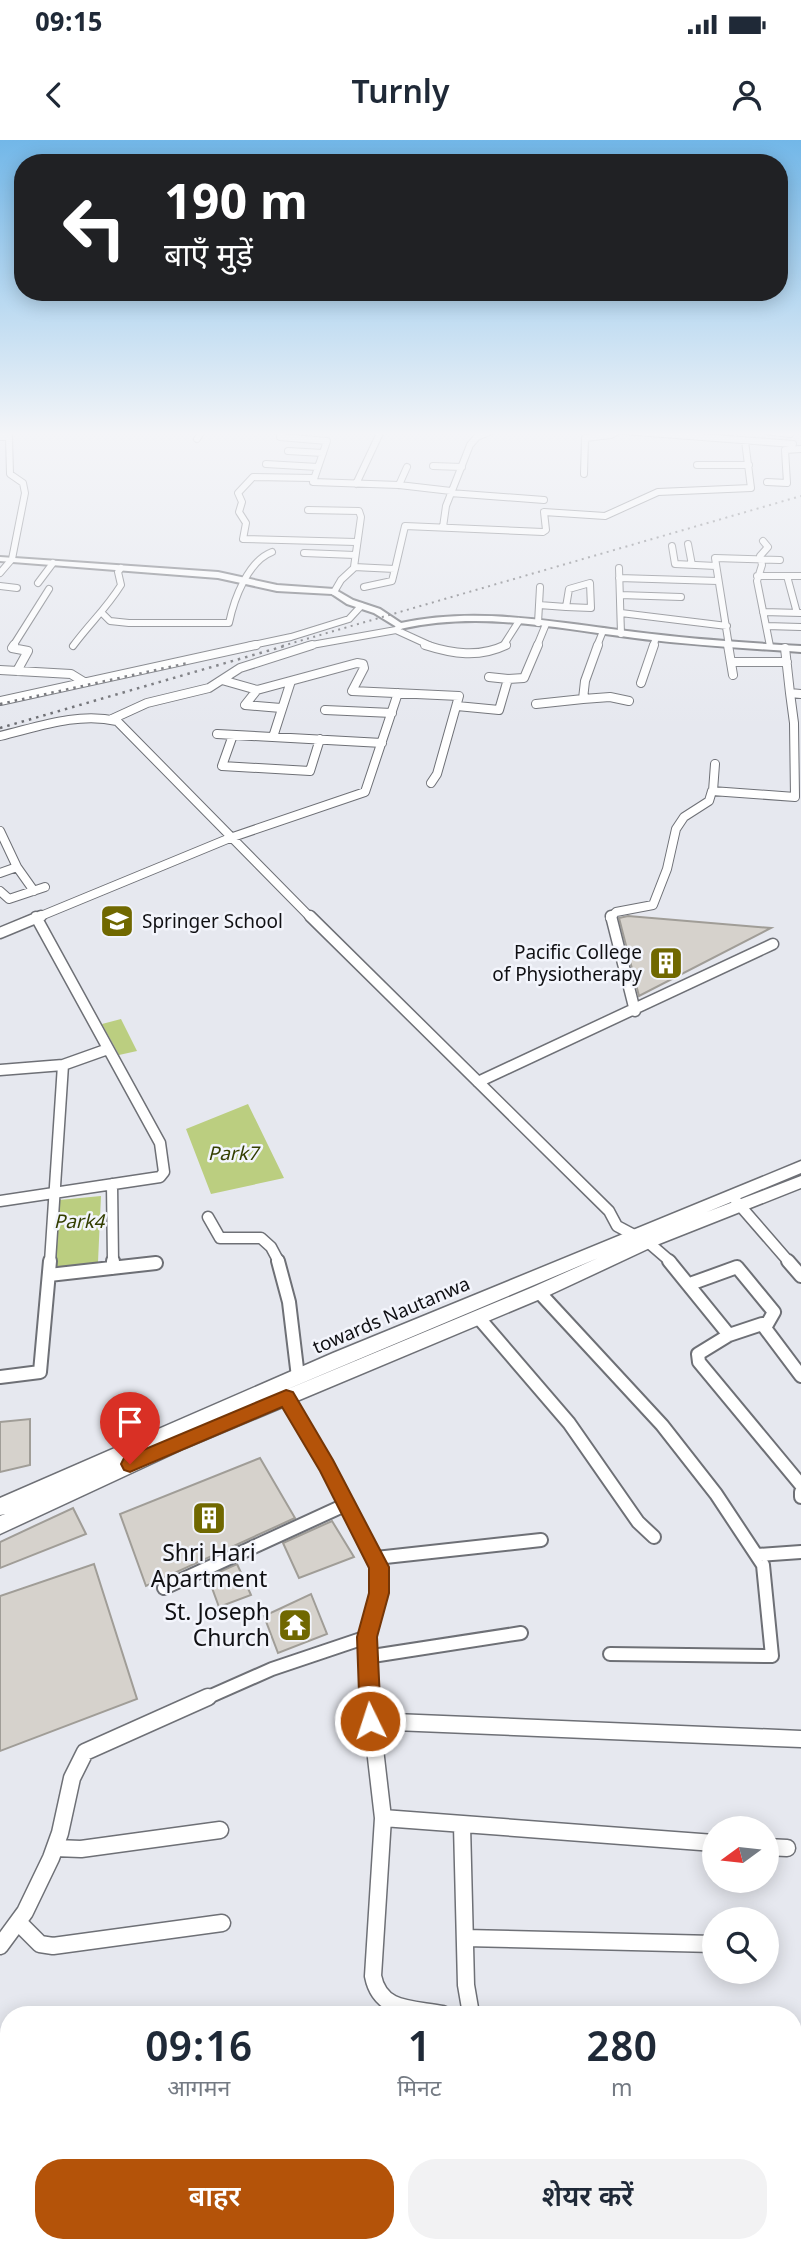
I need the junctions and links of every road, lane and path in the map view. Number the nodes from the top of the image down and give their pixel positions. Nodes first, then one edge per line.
1 (17, 530) edge
2 (244, 530) edge
3 (358, 530) edge
4 (403, 530) edge
5 (494, 530) edge
6 (546, 530) edge
7 (763, 541) dead end
8 (356, 542) junction
9 (688, 544) dead end
10 (672, 546) dead end
11 (272, 552) dead end
12 (304, 553) dead end
13 (355, 555) junction
14 (0, 559) edge
15 (12, 559) junction
16 (760, 559) junction
17 (780, 560) dead end
18 (52, 563) junction
19 (692, 565) junction
20 (716, 566) junction
21 (355, 567) junction
22 (121, 568) junction
23 (619, 568) dead end
24 (395, 569) junction
25 (0, 573) edge
26 (757, 576) junction
27 (786, 576) junction
28 (801, 576) edge
29 (619, 578) junction
30 (248, 580) junction
31 (678, 580) junction
32 (718, 581) junction
33 (38, 583) dead end
34 (0, 586) edge
35 (364, 587) dead end
36 (540, 587) dead end
37 (790, 587) junction
38 (18, 588) dead end
39 (801, 588) edge
40 (49, 589) dead end
41 (334, 592) junction
42 (620, 595) junction
43 (681, 597) junction
44 (539, 605) junction
45 (361, 606) junction
46 (566, 607) junction
47 (763, 612) junction
48 (621, 613) junction
49 (799, 613) edge
50 (103, 614) junction
51 (519, 621) junction
52 (685, 621) junction
53 (542, 624) junction
54 (727, 626) junction
55 (766, 626) junction
56 (801, 627) edge
57 (398, 628) junction
58 (603, 631) junction
59 (621, 634) junction
60 (656, 638) junction
61 (730, 645) junction
62 (73, 646) dead end
63 (771, 647) junction
64 (785, 648) junction
65 (801, 649) edge
66 (732, 662) junction
67 (787, 665) junction
68 (801, 669) edge
69 (0, 670) edge
70 (17, 671) junction
71 (733, 675) dead end
72 (489, 677) dead end
73 (508, 679) junction
74 (222, 680) junction
75 (292, 681) junction
76 (84, 682) junction
77 (641, 683) dead end
78 (257, 690) junction
79 (352, 691) junction
80 (398, 693) junction
81 (790, 693) junction
82 (801, 694) edge
83 (583, 699) junction
84 (0, 701) edge
85 (629, 701) dead end
86 (536, 704) dead end
87 (457, 706) junction
88 (281, 708) junction
89 (325, 710) dead end
90 (342, 711) junction
91 (392, 713) junction
92 (112, 719) junction
93 (797, 724) edge
94 (217, 734) dead end
95 (233, 735) junction
96 (0, 736) edge
97 (273, 737) junction
98 (320, 739) junction
99 (382, 743) junction
100 (715, 764) dead end
101 (431, 783) dead end
102 (713, 791) junction
103 (0, 832) edge
104 (230, 838) junction
105 (5, 853) edge
106 (17, 867) junction
107 (0, 873) edge
108 (45, 887) dead end
109 (0, 891) edge
110 (34, 891) junction
111 (36, 917) junction
112 (0, 933) edge
113 (773, 944) dead end
114 (635, 1011) junction
115 (108, 1049) junction
116 (63, 1065) junction
117 (0, 1070) edge
118 (478, 1083) junction
119 (800, 1172) edge
120 (113, 1184) junction
121 (56, 1192) junction
122 (0, 1201) edge
123 (736, 1202) junction
124 (208, 1217) dead end
125 (637, 1235) junction
126 (156, 1263) dead end
127 (113, 1268) junction
128 (49, 1275) junction
129 (801, 1276) edge
130 (690, 1284) junction
131 (539, 1292) junction
132 (478, 1317) junction
133 (766, 1326) junction
134 (729, 1335) junction
135 (799, 1369) edge
136 (0, 1377) edge
137 (298, 1377) junction
138 (286, 1398) junction
139 (801, 1485) edge
140 (347, 1504) junction
141 (0, 1507) edge
142 (0, 1525) edge
143 (653, 1537) dead end
144 (541, 1540) dead end
145 (801, 1552) edge
146 (757, 1555) junction
147 (376, 1558) junction
148 (164, 1588) dead end
149 (521, 1633) dead end
150 (367, 1637) junction
151 (610, 1654) dead end
152 (366, 1657) junction
153 (370, 1721) junction
154 (801, 1739) edge
155 (383, 1818) junction
156 (462, 1825) junction
157 (220, 1830) dead end
158 (702, 1842) edge
159 (55, 1848) junction
160 (779, 1848) edge
161 (787, 1848) dead end
162 (222, 1923) dead end
163 (20, 1924) junction
164 (465, 1938) junction
165 (702, 1944) edge
166 (0, 1946) edge
167 (402, 2006) edge
168 (470, 2006) edge

1 - 15 street
2 - 8 street
3 - 8 street
4 - 24 street
5 - 6 street
7 - 16 street
8 - 13 street
9 - 19 street
10 - 19 street
11 - 30 street
12 - 13 street
13 - 21 street
14 - 15 street
15 - 18 street
15 - 25 street
16 - 17 street
16 - 20 street
16 - 26 street
18 - 22 street
18 - 33 street
19 - 20 street
20 - 32 street
21 - 24 street
21 - 41 street
22 - 30 street
22 - 50 street
23 - 29 street
24 - 35 street
26 - 27 street
26 - 47 street
27 - 28 street
27 - 37 street
29 - 31 street
29 - 42 street
30 - 41 street
30 - 50 street
31 - 32 street
31 - 43 street
32 - 54 street
34 - 38 street
36 - 44 street
37 - 39 street
37 - 49 street
40 - 70 street
41 - 45 street
42 - 43 street
42 - 48 street
43 - 52 street
44 - 46 street
44 - 53 street
45 - 57 street
45 - 76 street
46 - 46 street
47 - 49 street
47 - 55 street
48 - 52 street
48 - 59 street
50 - 62 street
51 - 53 street
51 - 57 street
51 - 57 street
52 - 54 street
53 - 58 street
53 - 73 street
54 - 61 street
55 - 56 street
55 - 63 street
57 - 74 street
58 - 59 street
58 - 83 street
59 - 60 street
60 - 61 street
60 - 77 street
61 - 63 street
61 - 66 street
63 - 64 street
64 - 65 street
64 - 67 street
66 - 67 street
66 - 71 street
67 - 68 street
67 - 81 street
69 - 70 street
70 - 76 street
72 - 73 street
73 - 87 street
74 - 78 street
74 - 92 street
75 - 78 street
75 - 79 street
75 - 88 street
76 - 84 street
78 - 88 street
79 - 80 street
79 - 90 street
80 - 87 street
80 - 91 street
81 - 82 street
81 - 93 street
83 - 85 street
83 - 86 street
87 - 101 street
88 - 97 street
89 - 90 street
90 - 91 street
91 - 99 street
92 - 96 street
92 - 104 street
93 - 102 street
94 - 95 street
95 - 97 street
95 - 98 street
97 - 98 street
98 - 99 street
99 - 104 street
100 - 102 street
102 - 114 street
103 - 105 street
104 - 111 street
104 - 118 street
105 - 106 street
106 - 107 street
106 - 110 street
108 - 110 street
109 - 110 street
111 - 112 street
111 - 115 street
113 - 114 street
114 - 118 street
115 - 116 street
115 - 120 street
116 - 117 street
116 - 121 street
118 - 125 street
119 - 123 main road, towards Nautanwa
120 - 121 street
120 - 127 street
121 - 122 street
121 - 128 street
123 - 125 main road, towards Nautanwa
123 - 129 street
124 - 137 street
125 - 130 street
125 - 131 main road
125 - 137 main road, towards Nautanwa
126 - 127 street
127 - 128 street
128 - 136 street
130 - 133 street
130 - 134 street
131 - 132 main road
131 - 146 street
132 - 138 main road
132 - 143 street
133 - 134 street
133 - 135 street
134 - 139 street
137 - 141 main road, towards Nautanwa
138 - 140 street
138 - 142 main road
140 - 147 street
140 - 148 street
144 - 147 street
145 - 146 street
146 - 151 street
147 - 150 street
149 - 152 street
150 - 152 street
150 - 159 street
152 - 153 street
153 - 154 street
153 - 155 street
155 - 156 street
155 - 167 street
156 - 158 street
156 - 164 street
157 - 159 street
159 - 163 street
160 - 161 street
162 - 163 street
163 - 166 street
164 - 165 street
164 - 168 street

